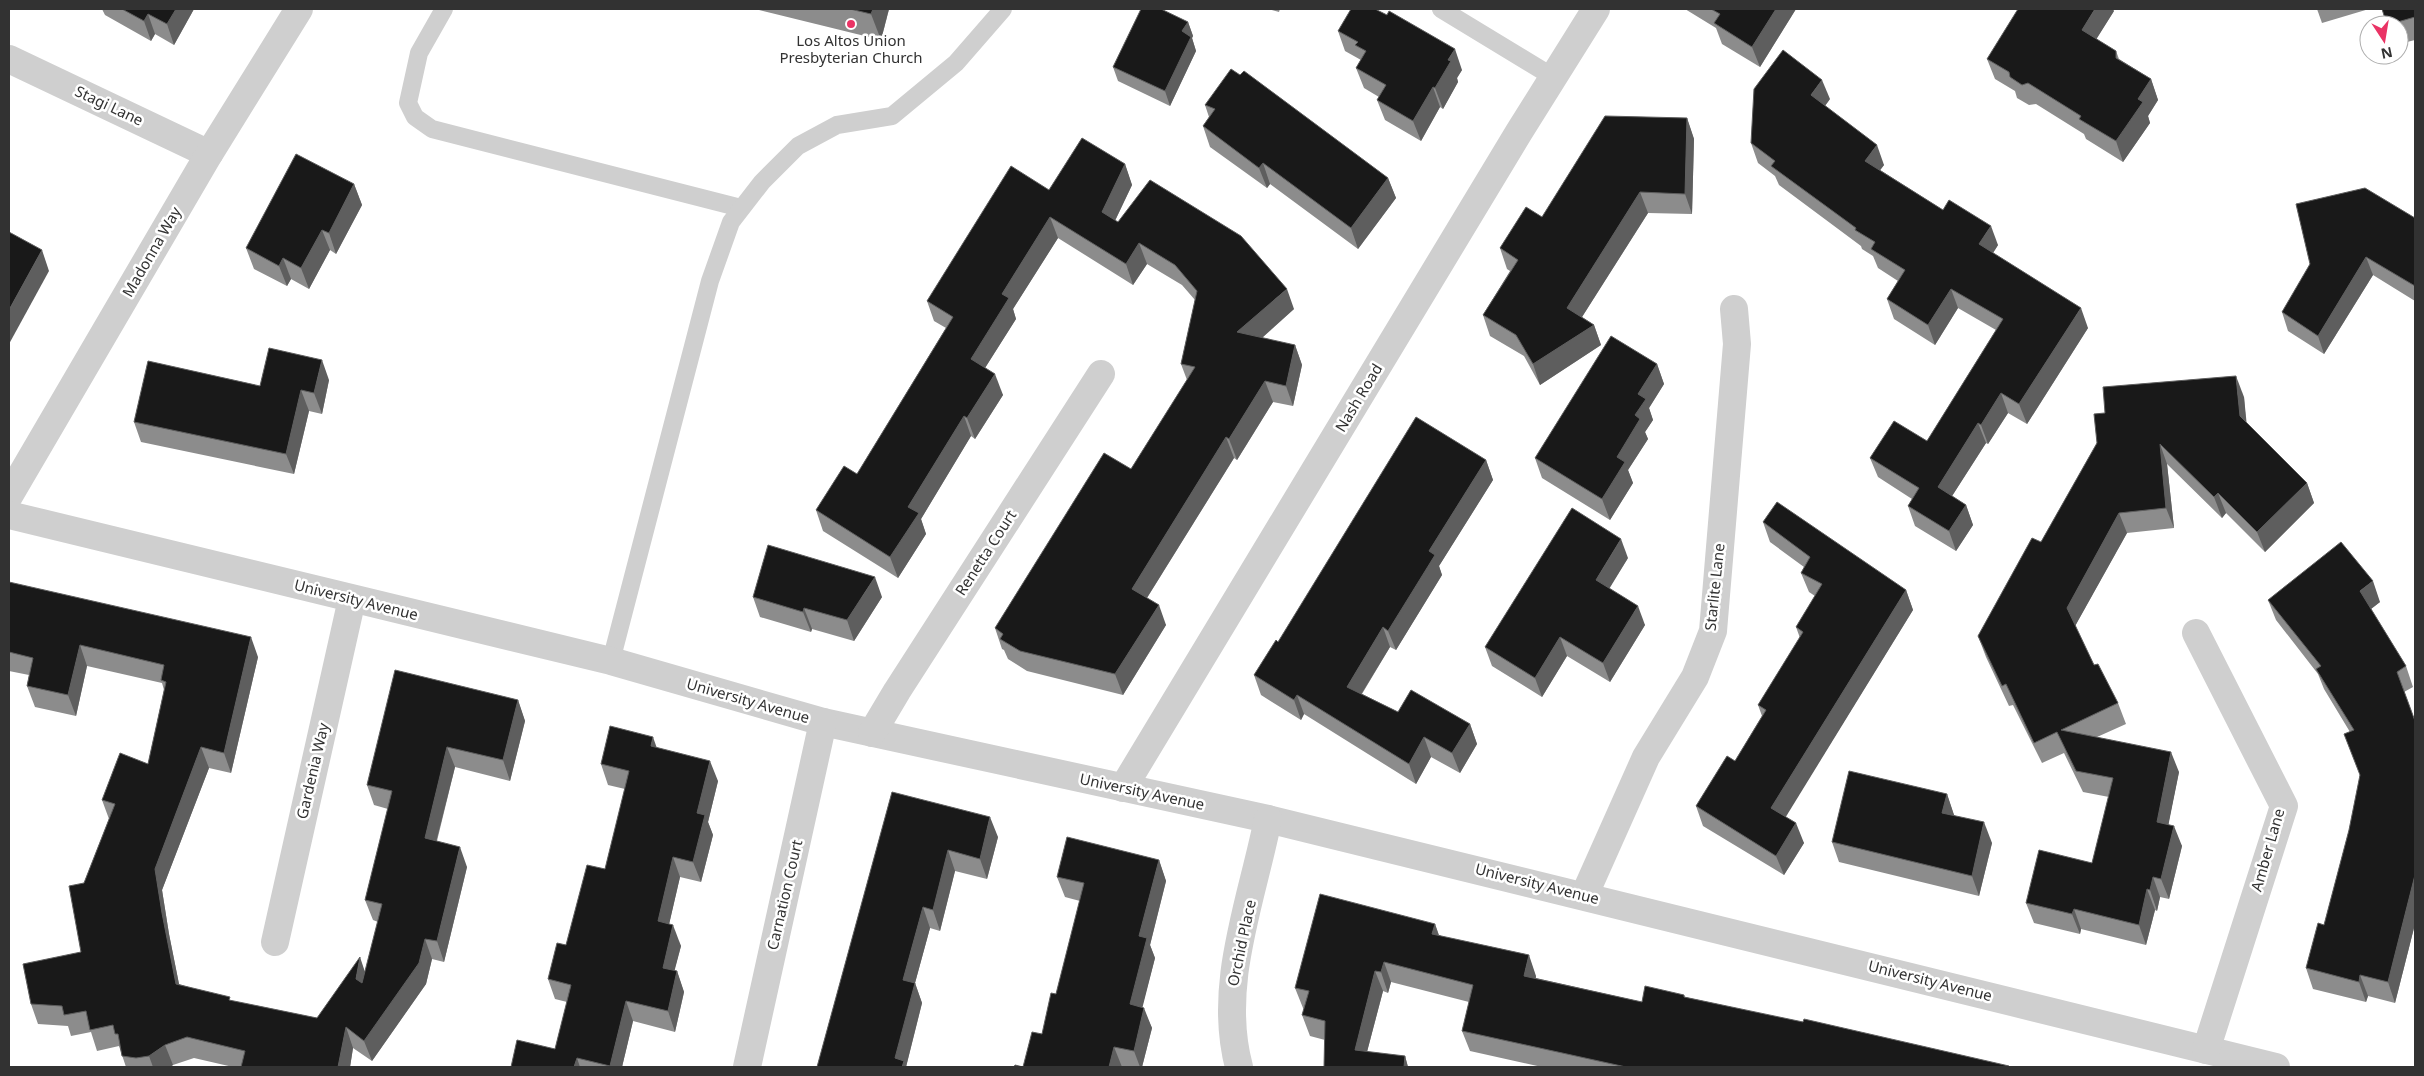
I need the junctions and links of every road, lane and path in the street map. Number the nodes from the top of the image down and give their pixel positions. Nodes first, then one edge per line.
1 (299, 9) edge
2 (444, 9) edge
3 (1003, 9) edge
4 (1441, 9) edge
5 (1596, 9) edge
6 (9, 59) edge
7 (1553, 77) junction
8 (210, 154) junction
9 (741, 208) junction
10 (1734, 309) dead end
11 (1101, 374) dead end
12 (9, 496) edge
13 (9, 515) edge
14 (352, 599) junction
15 (2196, 633) dead end
16 (611, 661) junction
17 (823, 722) junction
18 (872, 733) junction
19 (1123, 788) junction
20 (1268, 819) junction
21 (1584, 896) junction
22 (275, 942) dead end
23 (2206, 1050) junction
24 (747, 1067) edge
25 (1239, 1067) edge
26 (2276, 1067) edge

1 - 8 street, Madonna Way
2 - 9 lane
3 - 9 lane
4 - 7 lane
5 - 7 street, Nash Road
6 - 8 street, Stagi Lane
7 - 19 street, Nash Road
8 - 12 street, Madonna Way
9 - 16 lane
10 - 21 street, Starlite Lane
11 - 18 street, Renetta Court
13 - 14 street, University Avenue
14 - 16 street, University Avenue
14 - 22 street, Gardenia Way
15 - 23 street, Amber Lane
16 - 17 street, University Avenue
17 - 18 street, University Avenue
17 - 24 street, Carnation Court
18 - 19 street, University Avenue
19 - 20 street, University Avenue
20 - 21 street, University Avenue
20 - 25 street, Orchid Place
21 - 23 street, University Avenue
23 - 26 street, University Avenue

